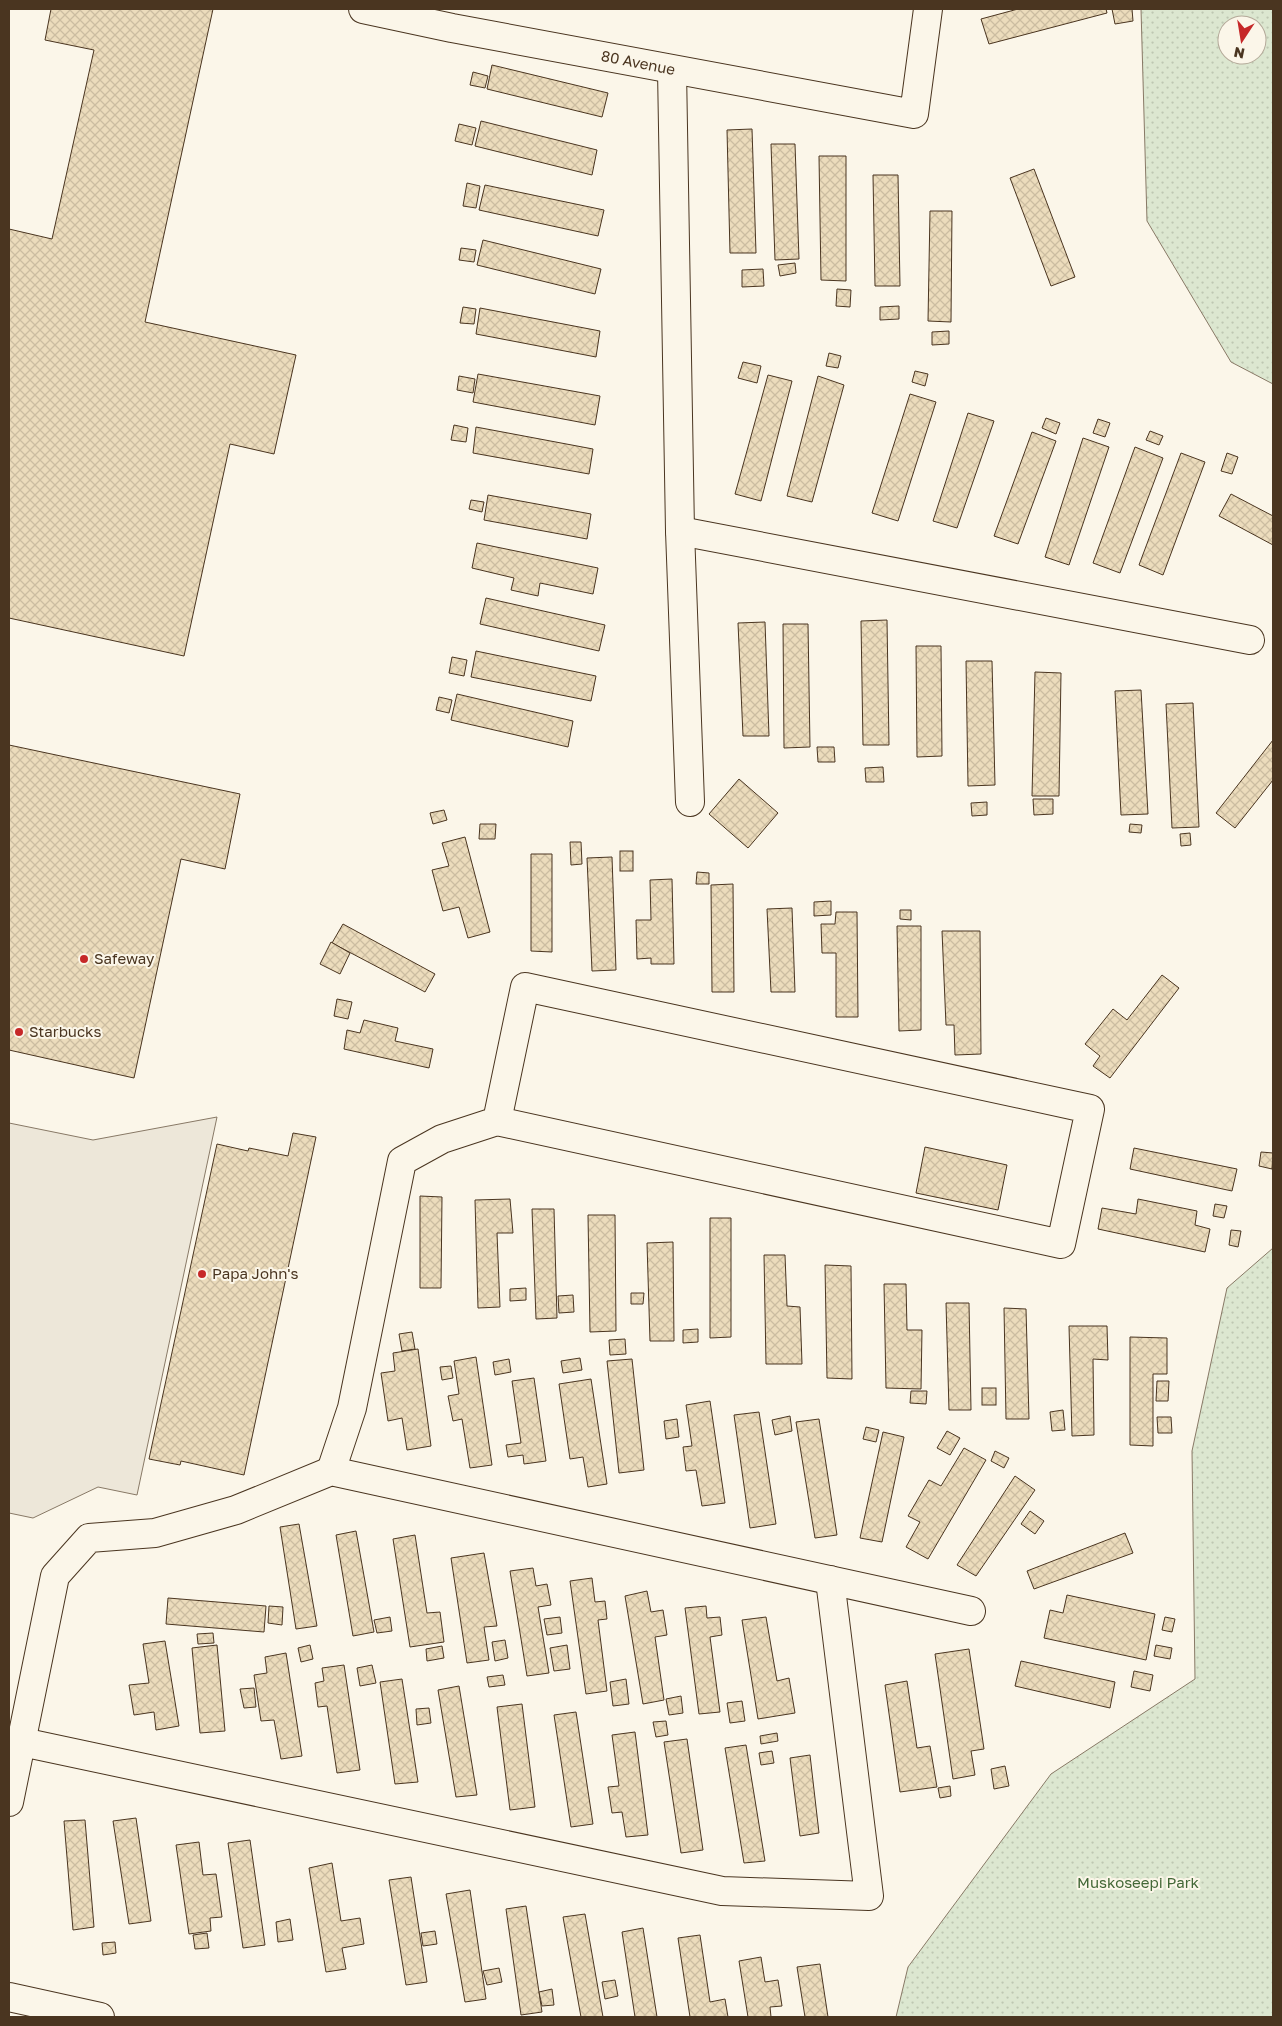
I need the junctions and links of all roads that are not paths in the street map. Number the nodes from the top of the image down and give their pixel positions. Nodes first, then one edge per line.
1 (363, 9) edge
2 (928, 9) edge
3 (672, 70) junction
4 (680, 531) junction
5 (1250, 640) dead end
6 (690, 802) dead end
7 (497, 1121) junction
8 (331, 1470) junction
9 (830, 1580) junction
10 (971, 1611) dead end
11 (22, 1742) junction
12 (9, 1802) edge
13 (9, 1997) edge
14 (100, 2017) edge

1 - 3 street, 80 Avenue
2 - 3 street, 80 Avenue
3 - 4 street
4 - 5 street
4 - 6 street
7 - 7 street
7 - 8 street
8 - 9 street
8 - 11 street
9 - 10 street
9 - 11 street
11 - 12 street
13 - 14 street

